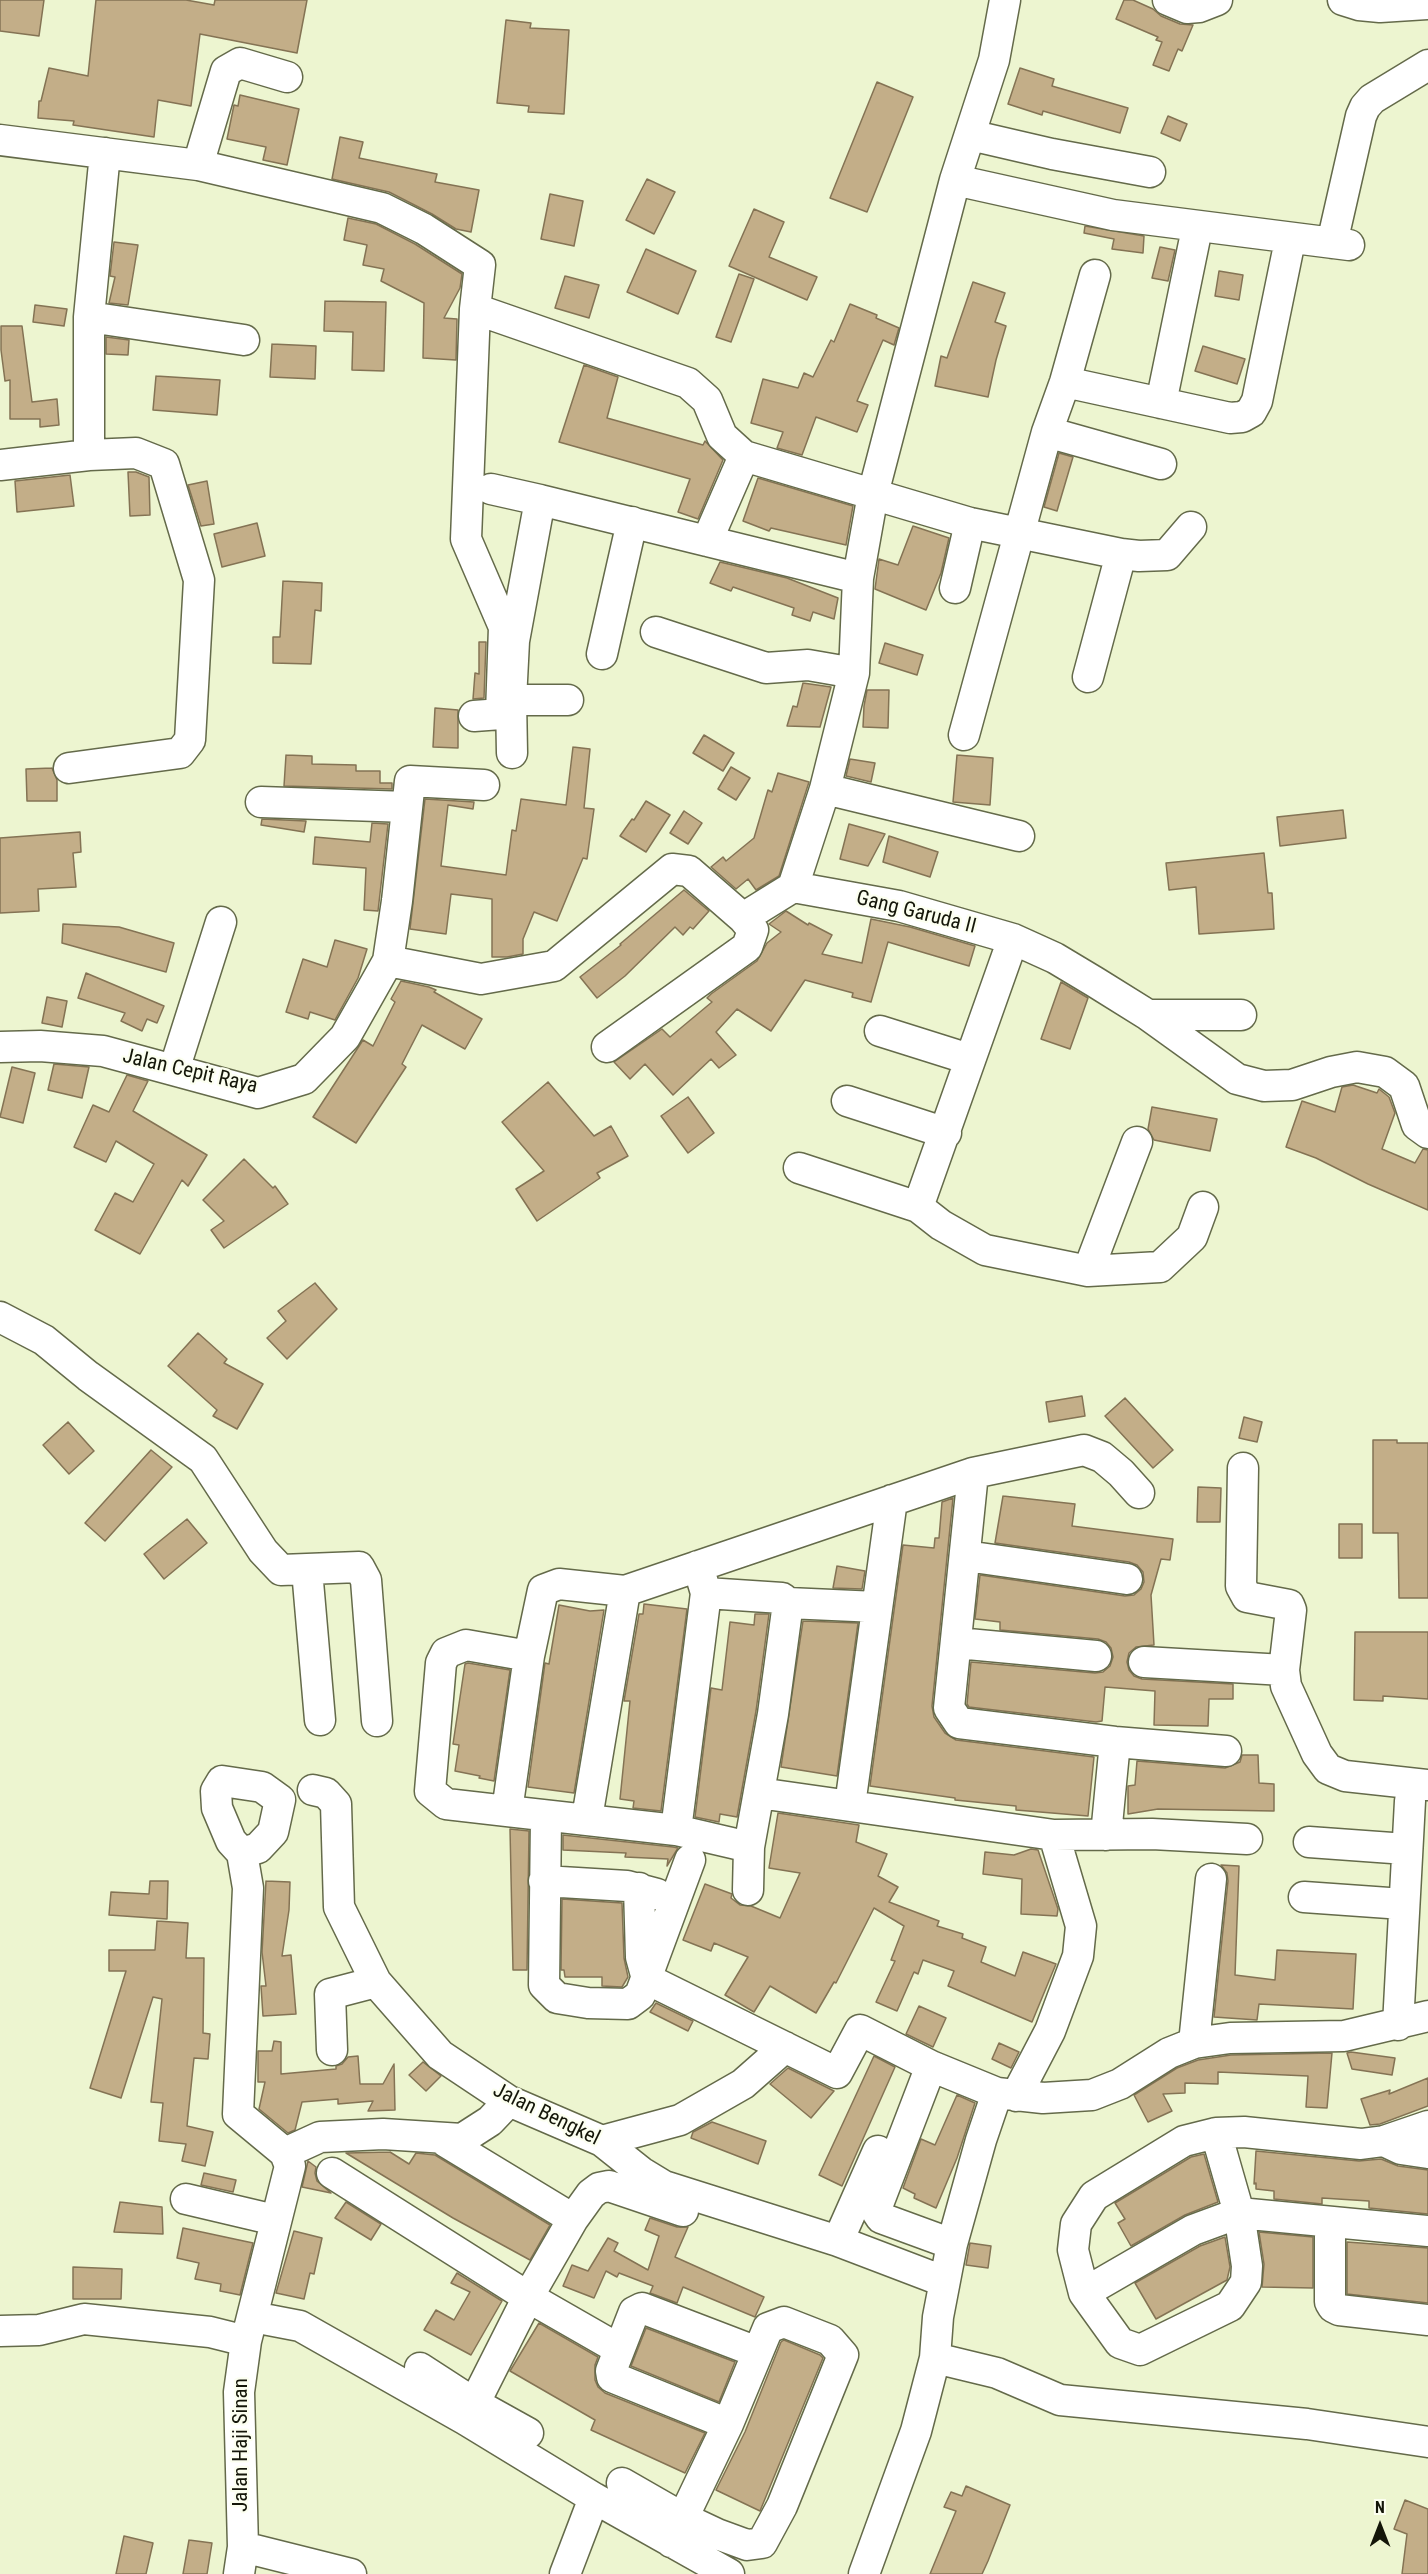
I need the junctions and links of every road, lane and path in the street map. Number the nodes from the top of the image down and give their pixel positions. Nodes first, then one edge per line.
1 (1005, 0) edge
2 (1168, 0) edge
3 (1217, 0) edge
4 (1343, 0) edge
5 (1428, 4) edge
6 (1428, 65) edge
7 (287, 77) dead end
8 (970, 135) junction
9 (0, 140) edge
10 (105, 153) junction
11 (198, 165) junction
12 (1150, 172) dead end
13 (955, 180) junction
14 (1195, 238) dead end
15 (1288, 250) dead end
16 (1095, 275) dead end
17 (475, 309) junction
18 (89, 317) junction
19 (244, 340) dead end
20 (1065, 382) junction
21 (1161, 404) junction
22 (1047, 432) junction
23 (89, 455) junction
24 (744, 456) junction
25 (1161, 464) dead end
26 (0, 465) edge
27 (491, 489) dead end
28 (873, 494) junction
29 (540, 500) junction
30 (632, 522) junction
31 (970, 523) junction
32 (1191, 527) dead end
33 (1020, 533) junction
34 (707, 541) junction
35 (1121, 554) junction
36 (858, 578) junction
37 (955, 588) dead end
38 (656, 632) dead end
39 (602, 654) dead end
40 (854, 673) junction
41 (1088, 677) dead end
42 (510, 700) junction
43 (568, 700) dead end
44 (474, 716) dead end
45 (964, 735) dead end
46 (512, 753) dead end
47 (69, 768) dead end
48 (484, 785) dead end
49 (825, 789) junction
50 (261, 802) dead end
51 (407, 807) junction
52 (1018, 836) dead end
53 (793, 887) junction
54 (743, 918) junction
55 (221, 922) dead end
56 (1013, 939) junction
57 (387, 961) junction
58 (1148, 1015) junction
59 (1241, 1015) dead end
60 (880, 1031) dead end
61 (0, 1047) edge
62 (607, 1047) dead end
63 (969, 1059) junction
64 (174, 1070) junction
65 (847, 1101) dead end
66 (946, 1133) junction
67 (1428, 1133) edge
68 (1137, 1142) dead end
69 (799, 1168) dead end
70 (918, 1207) junction
71 (1203, 1207) dead end
72 (1089, 1271) junction
73 (0, 1317) edge
74 (1243, 1468) dead end
75 (973, 1473) junction
76 (1139, 1493) dead end
77 (892, 1500) junction
78 (966, 1556) junction
79 (307, 1570) junction
80 (1127, 1579) dead end
81 (702, 1580) junction
82 (625, 1591) junction
83 (788, 1603) junction
84 (877, 1607) junction
85 (957, 1643) junction
86 (529, 1656) junction
87 (1096, 1656) dead end
88 (1144, 1662) dead end
89 (1284, 1670) junction
90 (320, 1720) dead end
91 (377, 1721) dead end
92 (1115, 1743) junction
93 (1226, 1751) dead end
94 (313, 1790) dead end
95 (759, 1793) junction
96 (1419, 1793) edge
97 (850, 1805) junction
98 (507, 1811) junction
99 (546, 1818) dead end
100 (587, 1818) junction
101 (676, 1830) junction
102 (1053, 1835) junction
103 (1106, 1835) junction
104 (1246, 1839) dead end
105 (1309, 1842) dead end
106 (750, 1847) junction
107 (1406, 1849) junction
108 (242, 1853) dead end
109 (690, 1860) dead end
110 (1211, 1879) dead end
111 (544, 1881) junction
112 (639, 1888) junction
113 (748, 1890) dead end
114 (1305, 1897) dead end
115 (676, 1900) junction
116 (1403, 1904) junction
117 (647, 1979) junction
118 (376, 1982) junction
119 (1428, 2016) edge
120 (1398, 2025) junction
121 (1194, 2043) junction
122 (785, 2048) junction
123 (332, 2050) dead end
124 (931, 2066) junction
125 (1007, 2094) junction
126 (509, 2101) junction
127 (899, 2104) dead end
128 (1428, 2126) edge
129 (1216, 2133) junction
130 (602, 2141) junction
131 (1384, 2141) junction
132 (446, 2142) dead end
133 (285, 2153) junction
134 (1428, 2153) edge
135 (332, 2173) dead end
136 (186, 2199) dead end
137 (1239, 2213) junction
138 (573, 2219) junction
139 (275, 2220) junction
140 (1330, 2222) junction
141 (1428, 2231) edge
142 (762, 2232) dead end
143 (842, 2233) junction
144 (952, 2244) junction
145 (943, 2282) junction
146 (1084, 2294) junction
147 (528, 2297) junction
148 (1428, 2320) edge
149 (250, 2329) junction
150 (0, 2331) edge
151 (610, 2344) dead end
152 (757, 2352) junction
153 (935, 2358) junction
154 (420, 2368) dead end
155 (470, 2412) junction
156 (728, 2424) junction
157 (528, 2433) dead end
158 (1428, 2442) edge
159 (622, 2483) dead end
160 (594, 2498) junction
161 (677, 2530) junction
162 (241, 2561) edge
163 (351, 2574) edge
164 (565, 2574) edge
165 (729, 2574) edge
166 (864, 2574) edge

1 - 8 street
2 - 3 street
4 - 5 street
6 - 13 street
7 - 11 street
8 - 12 street
8 - 13 street
9 - 10 street
10 - 11 street
10 - 18 street
11 - 17 street
13 - 28 street
14 - 21 street
15 - 21 street
16 - 20 street
17 - 24 street
17 - 44 street
18 - 19 street
18 - 23 street
20 - 21 street
20 - 22 street
22 - 25 street
22 - 33 street
23 - 26 street
23 - 47 street
24 - 28 street
24 - 34 street
27 - 29 street
28 - 31 street
28 - 36 street
29 - 30 street
29 - 42 street
30 - 34 street
30 - 39 street
31 - 33 street
31 - 37 street
32 - 35 street
33 - 35 street
33 - 45 street
34 - 36 street
35 - 41 street
36 - 40 street
38 - 40 street
40 - 49 street
42 - 43 street
42 - 46 street
48 - 51 street, Jalan Cepit Raya
49 - 52 street
49 - 53 street
50 - 51 street
51 - 57 street, Jalan Cepit Raya
53 - 54 street
53 - 56 street, Gang Garuda II
54 - 57 street
54 - 62 street
55 - 64 street
56 - 58 street, Gang Garuda II
56 - 63 street
57 - 64 street, Jalan Cepit Raya
58 - 59 street
58 - 67 street, Gang Garuda II
60 - 63 street
61 - 64 street, Jalan Cepit Raya
63 - 66 street
65 - 66 street
66 - 70 street
68 - 72 street
69 - 70 street
70 - 72 street
71 - 72 street
73 - 79 street
74 - 89 street
75 - 76 street
75 - 77 street
75 - 78 street
77 - 81 street
77 - 84 street
78 - 80 street
78 - 85 street
79 - 90 street
79 - 91 street
81 - 82 street
81 - 83 street
81 - 101 street
82 - 86 street
82 - 100 street
83 - 84 street
83 - 95 street
84 - 97 street
85 - 87 street
85 - 92 street
86 - 98 street
86 - 98 street
88 - 89 street
89 - 96 street
92 - 93 street
92 - 103 street
94 - 118 street, Jalan Bengkel
95 - 97 street
95 - 106 street
96 - 107 street
97 - 102 street
98 - 100 street
99 - 111 street
100 - 101 street
101 - 106 street
102 - 103 street
102 - 125 street
103 - 104 street
105 - 107 street
106 - 113 street
107 - 116 street
108 - 133 street
109 - 115 street
110 - 121 street
111 - 112 street
111 - 117 street
112 - 115 street
112 - 117 street
114 - 116 street
115 - 117 street
116 - 120 street
117 - 122 street
118 - 123 street
118 - 126 street, Jalan Bengkel
119 - 120 street
120 - 121 street
121 - 125 street
122 - 124 street
122 - 130 street
124 - 125 street
124 - 144 street
125 - 144 street
126 - 130 street, Jalan Bengkel
126 - 133 street
127 - 143 street
128 - 131 street
129 - 131 street
129 - 137 street
129 - 146 street
130 - 143 street, Jalan Bengkel
131 - 134 street
132 - 138 street
133 - 139 street, Jalan Haji Sinan
135 - 147 street
136 - 139 street
137 - 140 street
137 - 146 street
137 - 146 street
138 - 142 street
138 - 147 street
139 - 149 street, Jalan Haji Sinan
140 - 141 street
140 - 148 street
143 - 145 street, Jalan Bengkel
144 - 145 street
145 - 153 street
147 - 151 street
147 - 155 street
149 - 150 street
149 - 155 street
149 - 162 street, Jalan Haji Sinan
152 - 156 street
152 - 156 street
152 - 161 street
153 - 158 street
153 - 166 street
154 - 155 street
155 - 157 street
155 - 160 street
156 - 161 street
159 - 161 street
160 - 161 street
160 - 164 street
161 - 165 street
162 - 163 street

